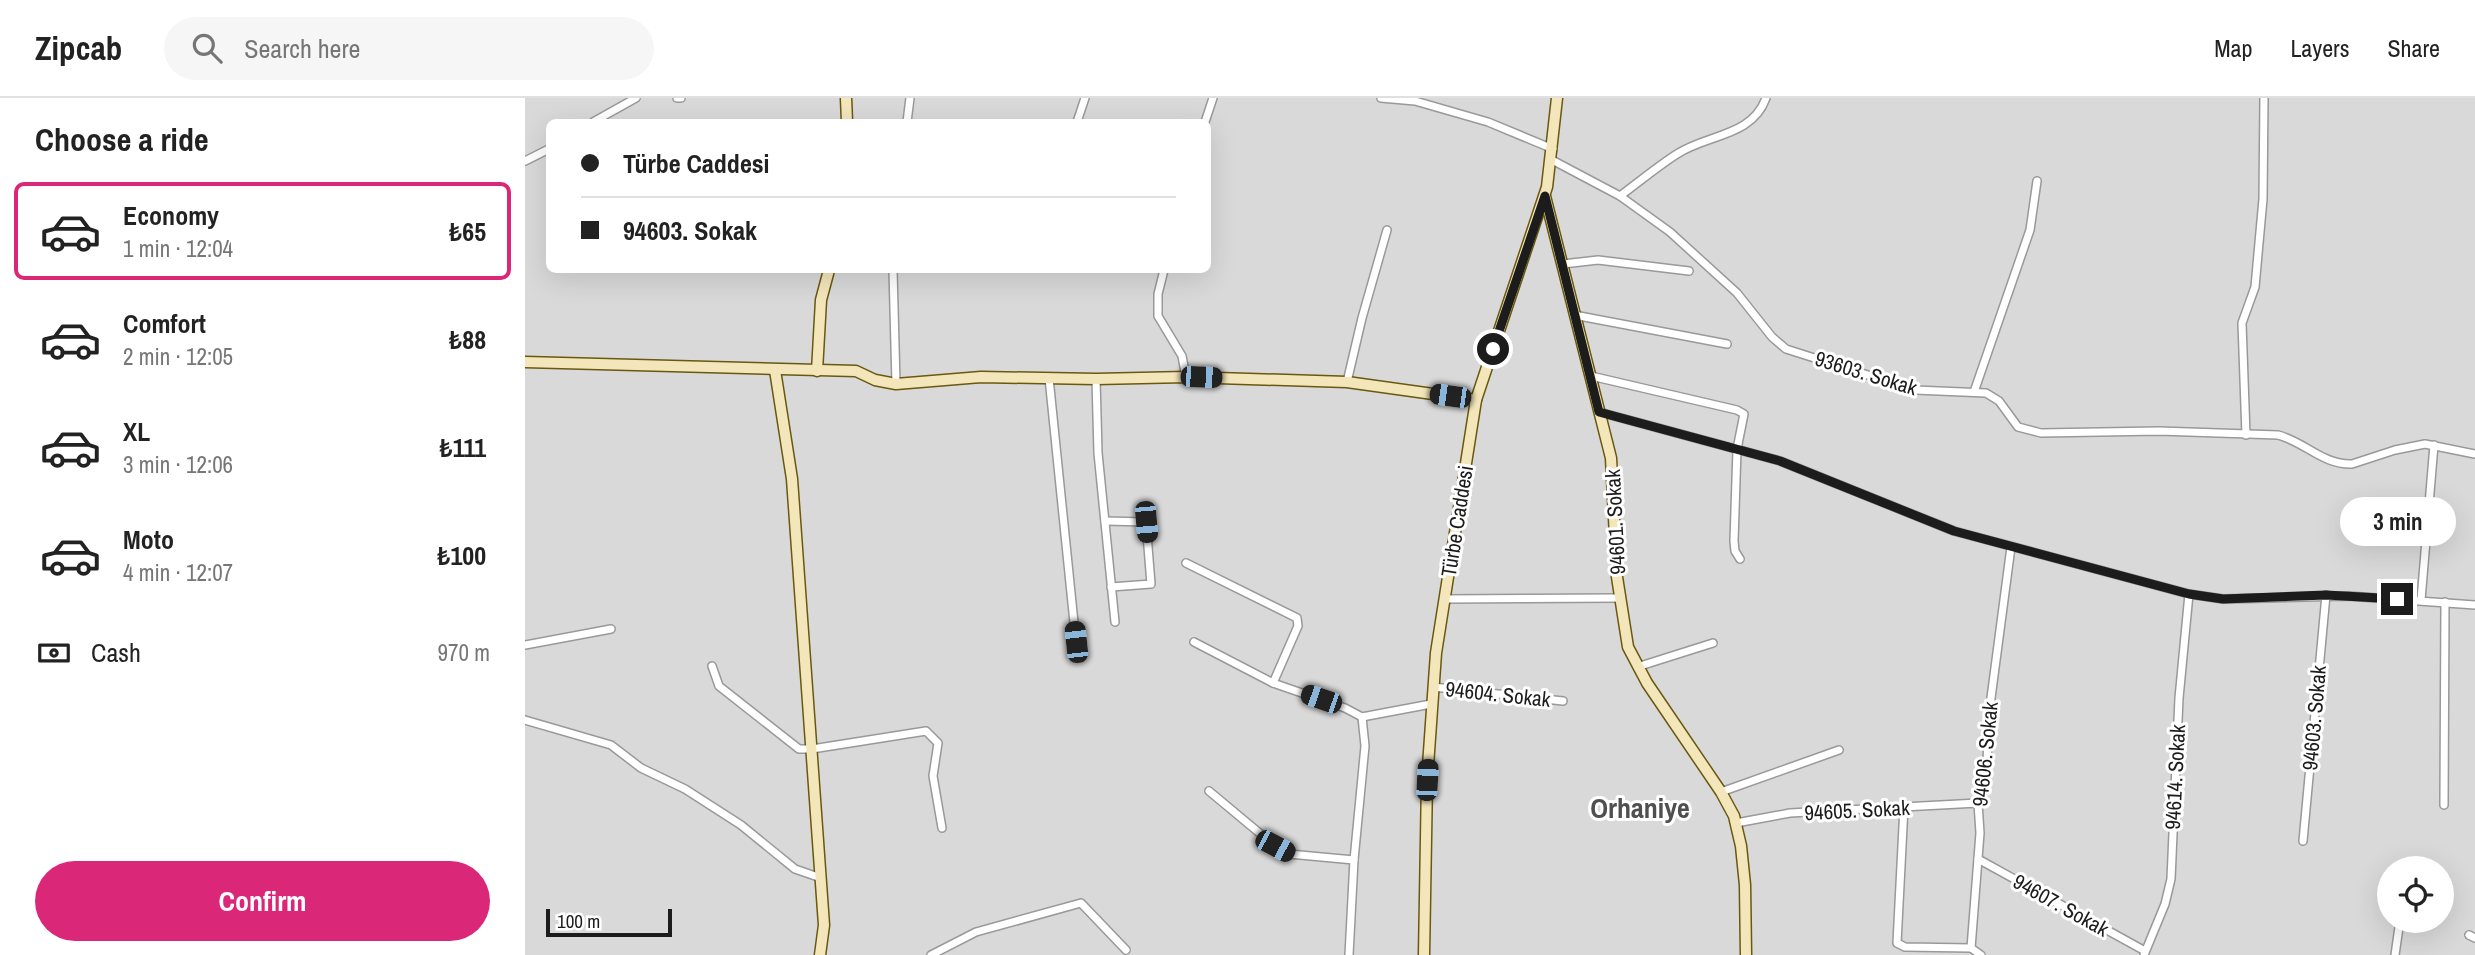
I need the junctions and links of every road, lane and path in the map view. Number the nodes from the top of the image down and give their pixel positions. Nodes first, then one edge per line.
1 (636, 98) edge
2 (846, 98) edge
3 (909, 98) edge
4 (1085, 98) edge
5 (1213, 98) edge
6 (1381, 98) edge
7 (1557, 98) edge
8 (1766, 98) edge
9 (2264, 98) edge
10 (598, 119) edge
11 (847, 119) edge
12 (907, 119) edge
13 (1078, 119) edge
14 (1206, 119) edge
15 (546, 150) edge
16 (1552, 154) junction
17 (525, 161) edge
18 (2038, 181) dead end
19 (1545, 196) junction
20 (1621, 196) junction
21 (1388, 230) dead end
22 (1563, 264) junction
23 (1689, 271) dead end
24 (828, 273) edge
25 (893, 273) edge
26 (1163, 273) edge
27 (1574, 315) junction
28 (1727, 344) dead end
29 (525, 362) edge
30 (775, 370) junction
31 (817, 371) junction
32 (1591, 376) junction
33 (1186, 377) junction
34 (1049, 378) junction
35 (1096, 379) junction
36 (1347, 382) junction
37 (896, 384) junction
38 (1974, 392) junction
39 (1476, 400) junction
40 (1599, 412) junction
41 (2246, 435) junction
42 (2434, 445) junction
43 (1737, 449) junction
44 (2475, 454) edge
45 (1105, 521) junction
46 (2011, 547) junction
47 (1740, 559) dead end
48 (1186, 563) dead end
49 (1111, 587) junction
50 (2189, 594) junction
51 (2326, 595) junction
52 (1619, 598) junction
53 (1444, 599) junction
54 (2421, 600) junction
55 (2445, 602) junction
56 (2475, 605) edge
57 (1115, 622) dead end
58 (611, 629) dead end
59 (1076, 642) dead end
60 (1194, 642) dead end
61 (1713, 643) dead end
62 (525, 645) edge
63 (712, 666) dead end
64 (1637, 667) junction
65 (1273, 683) junction
66 (1433, 687) junction
67 (1563, 701) dead end
68 (1431, 704) junction
69 (1361, 717) junction
70 (525, 720) edge
71 (812, 749) junction
72 (1839, 750) dead end
73 (1209, 791) dead end
74 (1721, 792) junction
75 (1978, 803) junction
76 (2444, 805) dead end
77 (1904, 807) junction
78 (1736, 824) junction
79 (941, 828) dead end
80 (2303, 841) dead end
81 (1977, 859) junction
82 (1354, 860) junction
83 (821, 878) junction
84 (2398, 933) edge
85 (1971, 948) junction
86 (1126, 950) dead end
87 (2145, 953) edge
88 (820, 955) edge
89 (931, 955) edge
90 (1349, 955) edge
91 (1424, 955) edge
92 (1746, 955) edge
93 (1981, 955) edge
94 (2395, 955) edge

1 - 10 street
2 - 11 street
3 - 12 street
4 - 13 street
5 - 14 street
6 - 16 street, 93603. Sokak
7 - 16 street, Türbe Caddesi
8 - 20 street
9 - 41 street
15 - 17 street
16 - 19 street, Türbe Caddesi
16 - 20 street, 93603. Sokak
18 - 38 street
19 - 22 street, 94601. Sokak
19 - 39 street, Türbe Caddesi
20 - 38 street, 93603. Sokak
21 - 36 street
22 - 23 street
22 - 27 street, 94601. Sokak
24 - 31 street
25 - 37 street
26 - 33 street
27 - 28 street
27 - 32 street, 94601. Sokak
29 - 30 street
30 - 31 street
30 - 71 street
31 - 37 street
32 - 40 street, 94601. Sokak
32 - 43 street
33 - 35 street
33 - 36 street
34 - 35 street
34 - 37 street
34 - 59 street
35 - 45 street
36 - 39 street
38 - 41 street, 93603. Sokak
39 - 53 street, Türbe Caddesi
40 - 43 street
40 - 52 street, 94601. Sokak
41 - 42 street, 93603. Sokak
42 - 44 street, 93603. Sokak
42 - 54 street
43 - 46 street
43 - 47 street
45 - 49 street
45 - 49 street
46 - 50 street
46 - 75 street, 94606. Sokak
48 - 65 street
49 - 57 street
50 - 51 street
50 - 87 street, 94614. Sokak
51 - 54 street
51 - 80 street, 94603. Sokak
52 - 53 street
52 - 64 street, 94601. Sokak
53 - 66 street, Türbe Caddesi
54 - 55 street
55 - 56 street
55 - 76 street
58 - 62 street
60 - 65 street
61 - 64 street
63 - 71 street
64 - 74 street, 94601. Sokak
65 - 69 street
66 - 67 street, 94604. Sokak
66 - 68 street, Türbe Caddesi
68 - 69 street
68 - 91 street, Türbe Caddesi
69 - 82 street
70 - 83 street
71 - 79 street
71 - 83 street
72 - 74 street
73 - 82 street
74 - 78 street, 94601. Sokak
75 - 77 street, 94605. Sokak
75 - 81 street, 94606. Sokak
77 - 78 street, 94605. Sokak
77 - 85 street
78 - 92 street, 94601. Sokak
81 - 85 street, 94606. Sokak
81 - 87 street, 94607. Sokak
82 - 90 street
83 - 88 street
84 - 94 street
85 - 93 street
86 - 89 street

